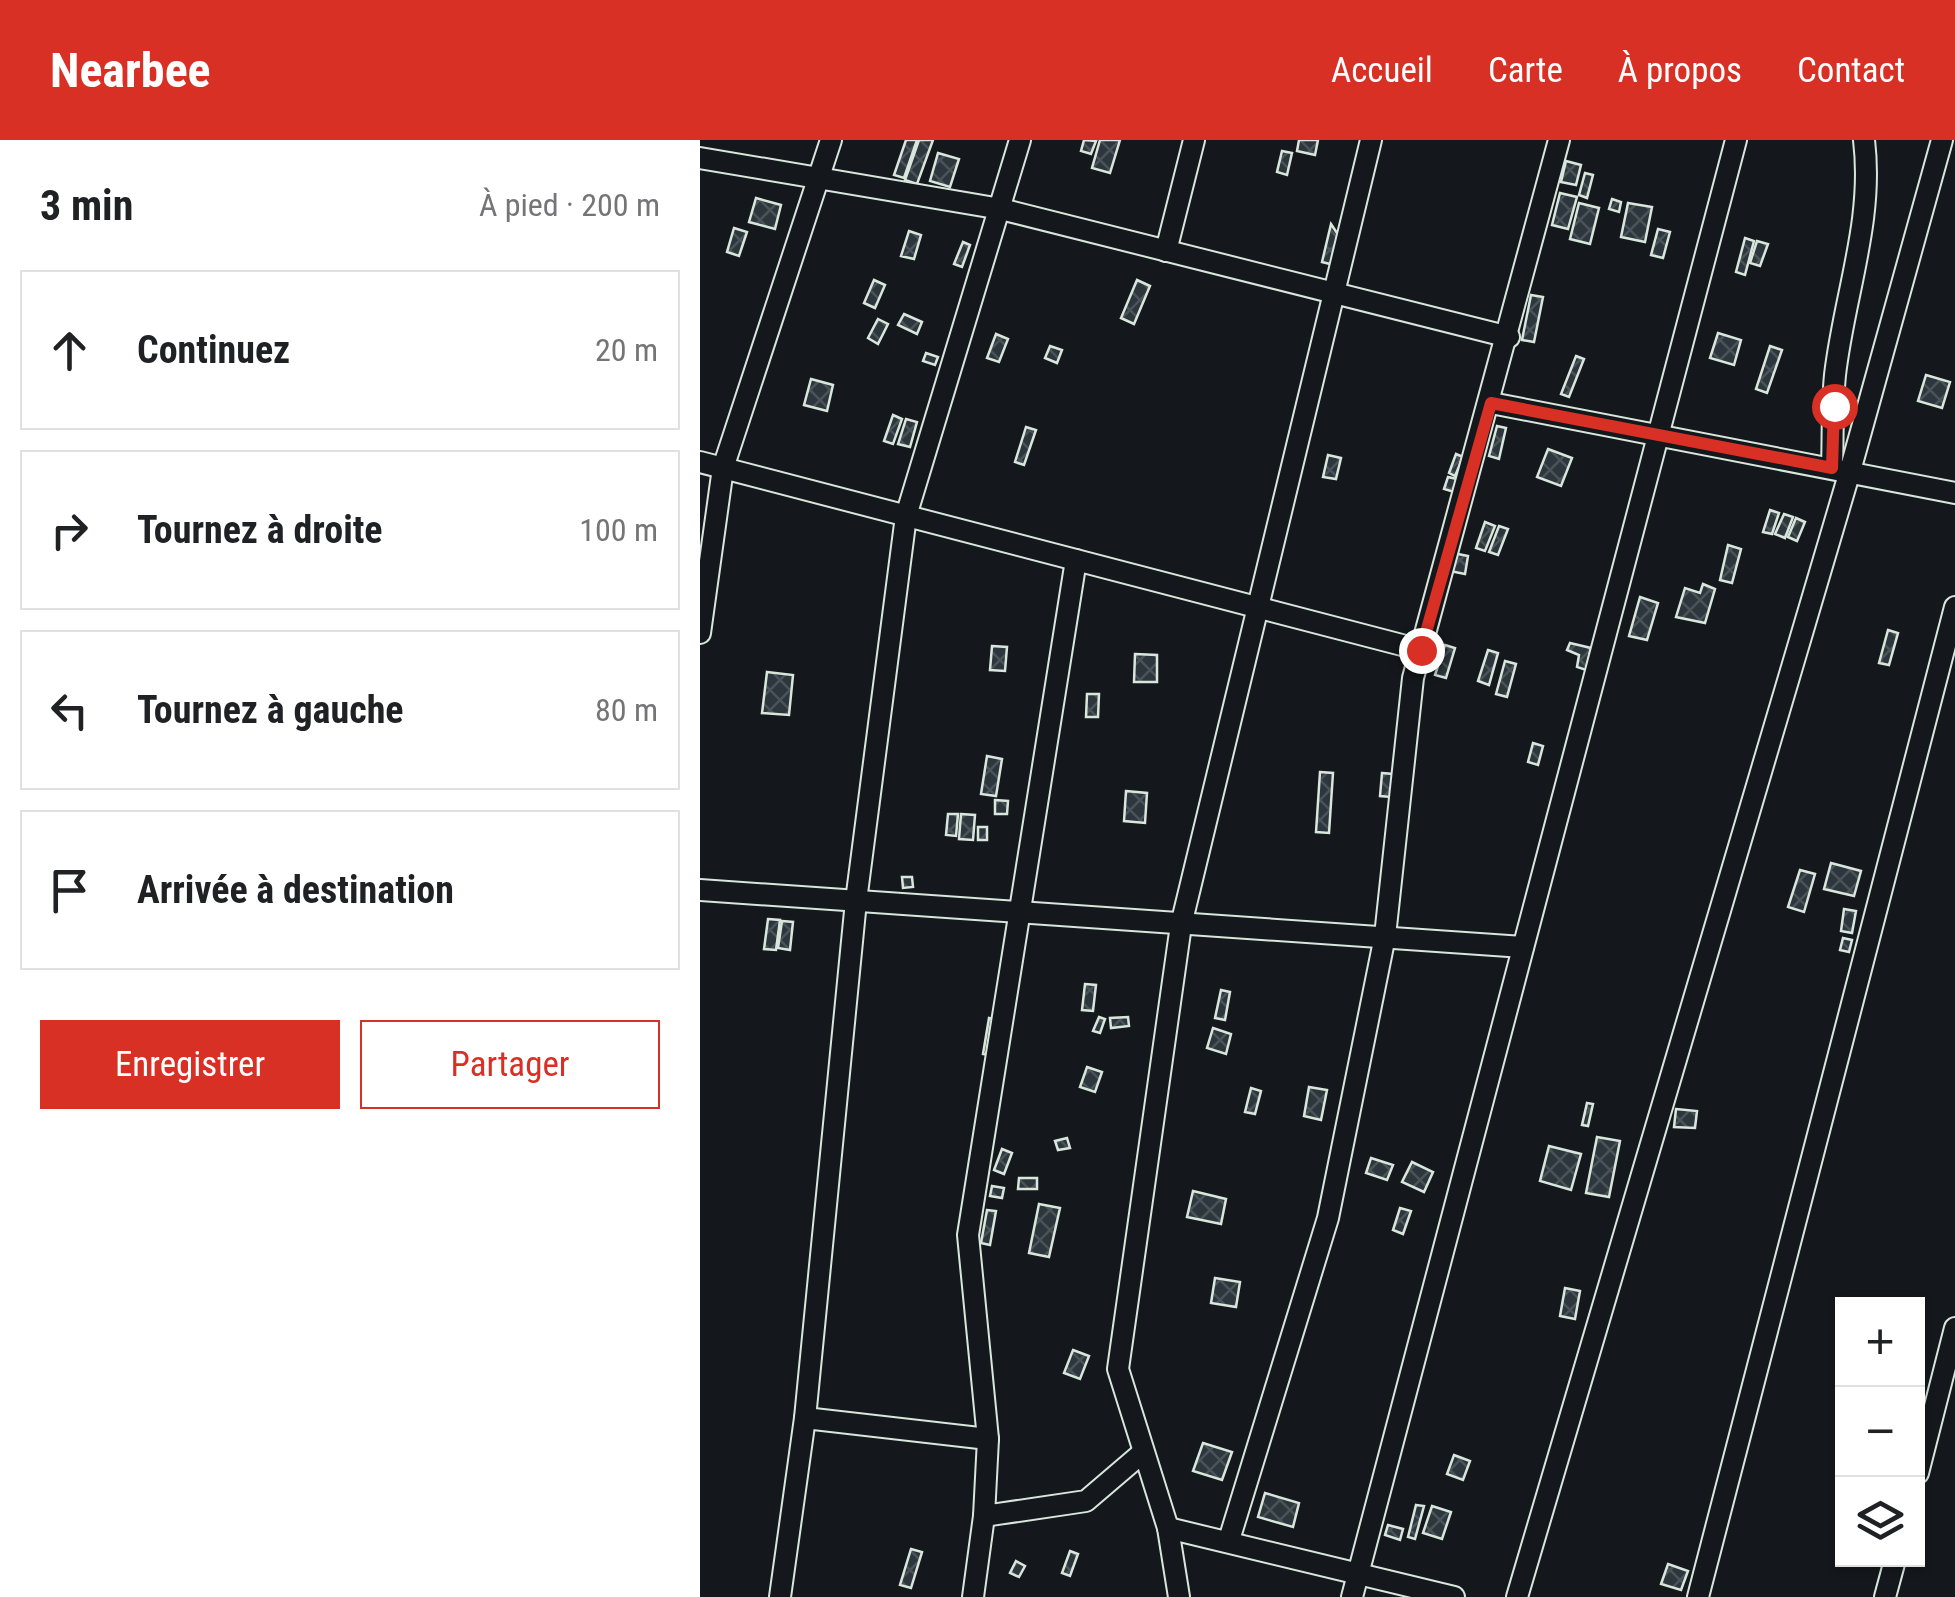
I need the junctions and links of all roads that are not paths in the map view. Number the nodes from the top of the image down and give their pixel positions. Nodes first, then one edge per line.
1 (831, 140) edge
2 (1020, 140) edge
3 (1194, 140) edge
4 (1371, 140) edge
5 (1559, 140) edge
6 (1736, 140) edge
7 (1864, 140) edge
8 (1942, 140) edge
9 (700, 158) edge
10 (820, 179) junction
11 (1001, 209) junction
12 (1166, 251) junction
13 (1336, 294) junction
14 (1509, 337) junction
15 (1491, 403) junction
16 (1656, 435) junction
17 (700, 462) edge
18 (724, 468) junction
19 (1841, 469) junction
20 (1955, 493) edge
21 (906, 516) junction
22 (1076, 560) junction
23 (1955, 607) edge
24 (1259, 608) junction
25 (700, 632) edge
26 (1421, 650) junction
27 (700, 890) edge
28 (856, 901) junction
29 (1021, 912) junction
30 (1182, 925) junction
31 (1386, 936) junction
32 (1523, 947) junction
33 (1955, 1328) edge
34 (805, 1418) junction
35 (988, 1439) junction
36 (1925, 1446) edge
37 (1141, 1454) junction
38 (984, 1516) junction
39 (1168, 1528) junction
40 (1229, 1540) junction
41 (1893, 1567) edge
42 (1358, 1573) junction
43 (780, 1597) edge
44 (973, 1597) edge
45 (1179, 1597) edge
46 (1352, 1597) edge
47 (1454, 1597) edge
48 (1517, 1597) edge
49 (1698, 1597) edge
50 (1886, 1597) edge

1 - 10 street
2 - 11 street
3 - 12 street
4 - 13 street
5 - 14 street
6 - 16 street
7 - 19 street
8 - 19 street
9 - 10 street
10 - 11 street
10 - 18 street
11 - 12 street
11 - 21 street
12 - 13 street
13 - 14 street
13 - 24 street
14 - 15 street
15 - 16 street
15 - 26 street
16 - 19 street
16 - 32 street
17 - 18 street
18 - 21 street
18 - 25 street
19 - 20 street
19 - 48 street
21 - 22 street
21 - 28 street
22 - 24 street
22 - 29 street
23 - 49 street
24 - 26 street
24 - 30 street
26 - 31 street
27 - 28 street
28 - 29 street
28 - 34 street
29 - 30 street
29 - 35 street
30 - 31 street
30 - 37 street
31 - 32 street
31 - 40 street
32 - 42 street
33 - 36 street
34 - 35 street
34 - 43 street
35 - 38 street
37 - 38 street
37 - 39 street
38 - 44 street
39 - 40 street
39 - 45 street
40 - 42 street
41 - 50 street
42 - 46 street
42 - 47 street

